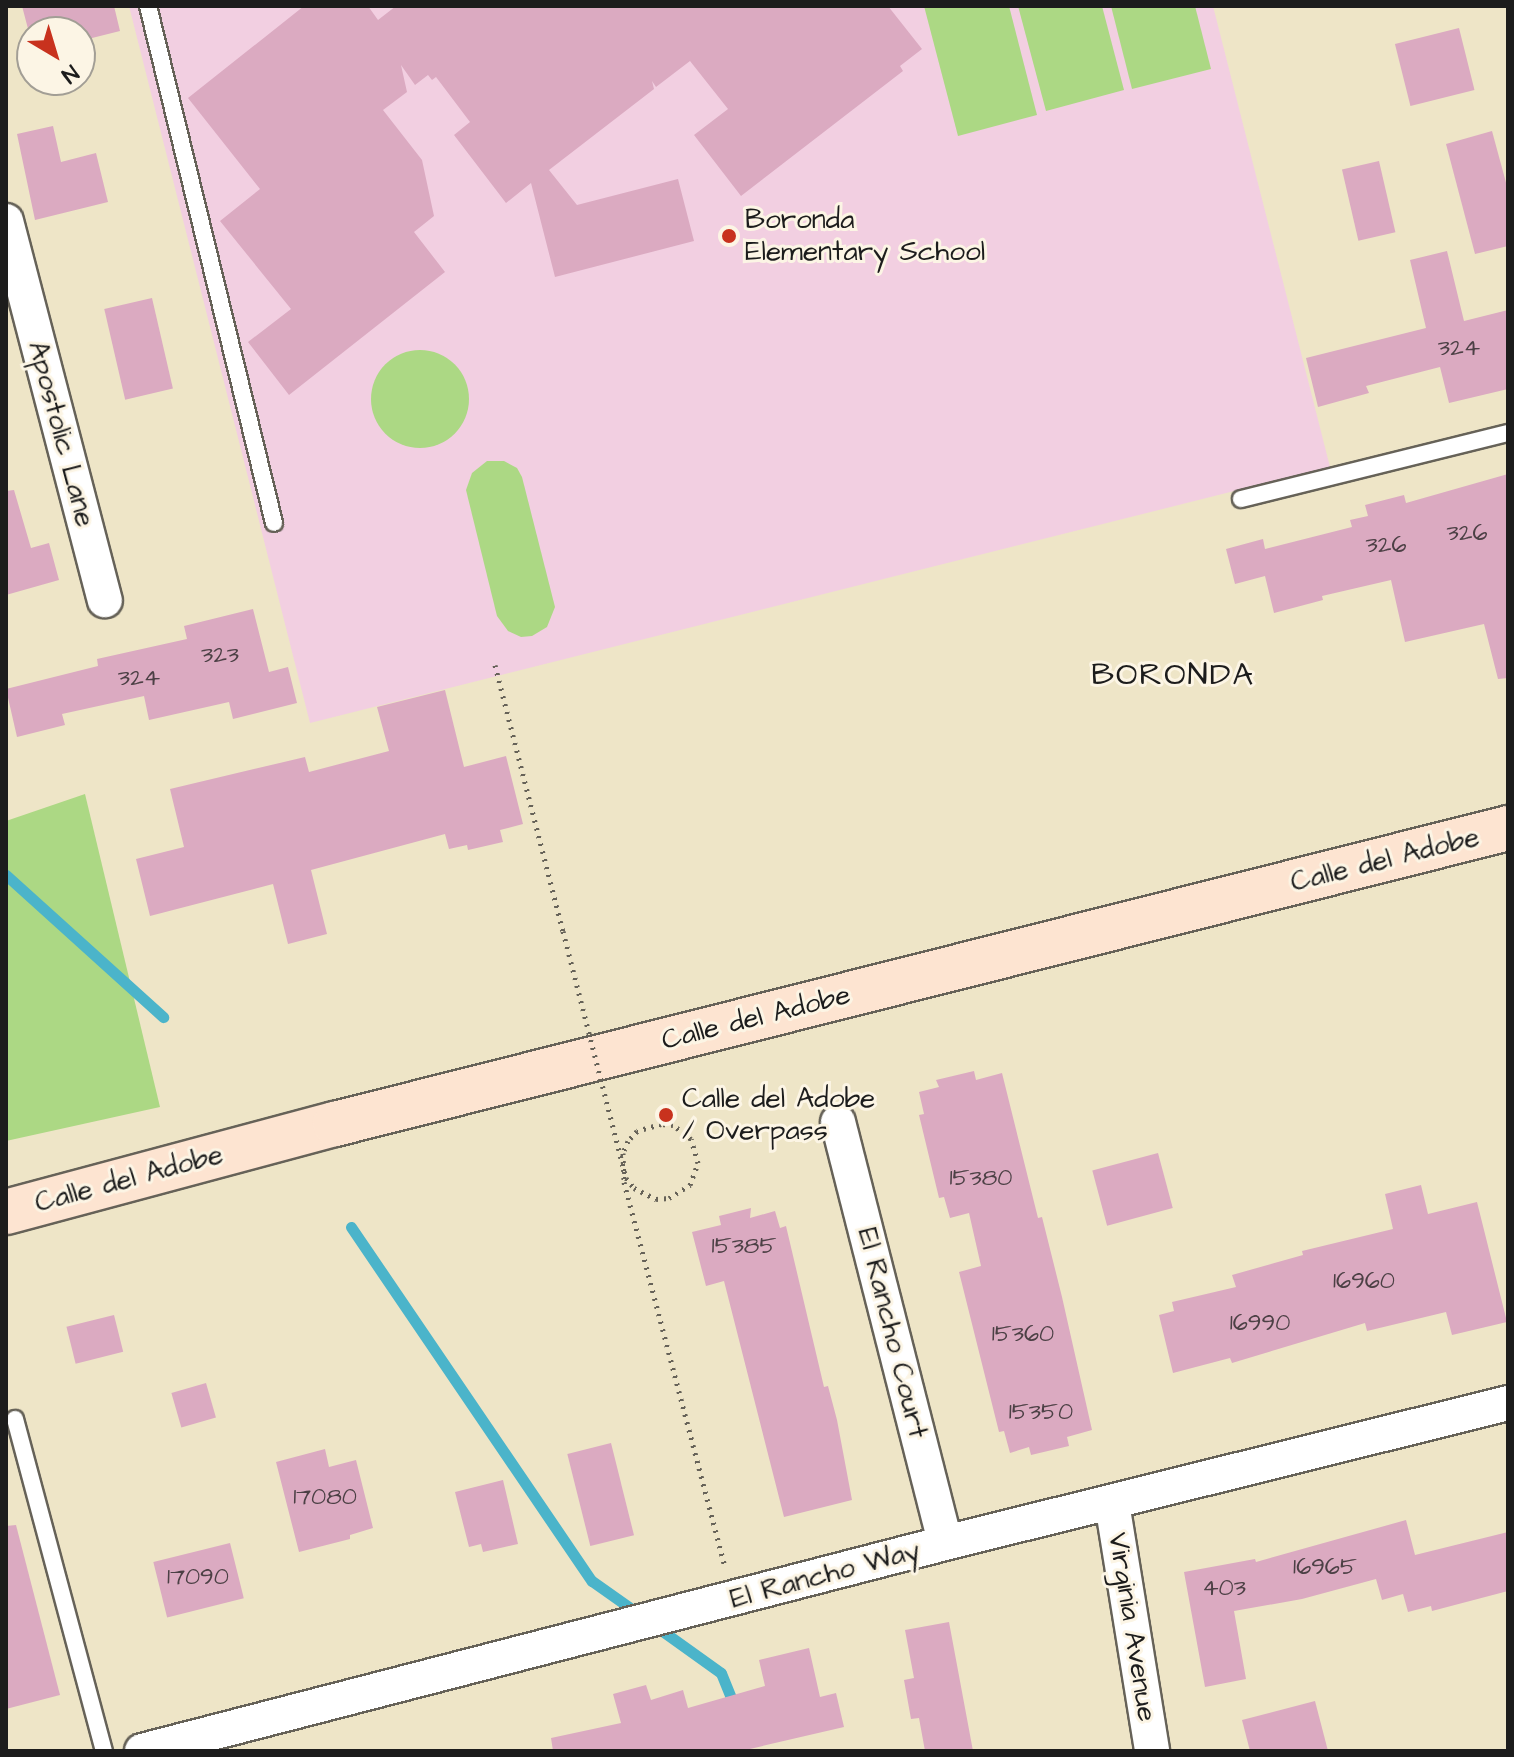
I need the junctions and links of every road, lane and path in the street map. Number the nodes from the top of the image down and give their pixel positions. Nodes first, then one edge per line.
1 (148, 6) edge
2 (6, 221) edge
3 (1508, 433) edge
4 (1241, 499) dead end
5 (274, 523) dead end
6 (105, 600) dead end
7 (495, 665) dead end
8 (1508, 828) edge
9 (838, 1122) dead end
10 (622, 1165) junction
11 (6, 1212) edge
12 (1508, 1403) edge
13 (15, 1419) dead end
14 (1112, 1503) junction
15 (945, 1543) junction
16 (726, 1571) dead end
17 (104, 1751) edge
18 (142, 1751) edge
19 (1152, 1751) edge

1 - 5 lane
2 - 6 street, Apostolic Lane
3 - 4 lane
7 - 10 path, bridge
8 - 11 street, Calle del Adobe
9 - 15 street, El Rancho Court
10 - 10 path, bridge
10 - 16 path
12 - 14 street, El Rancho Way
13 - 17 lane
14 - 15 street, El Rancho Way
14 - 19 street, Virginia Avenue
15 - 18 street, El Rancho Way

